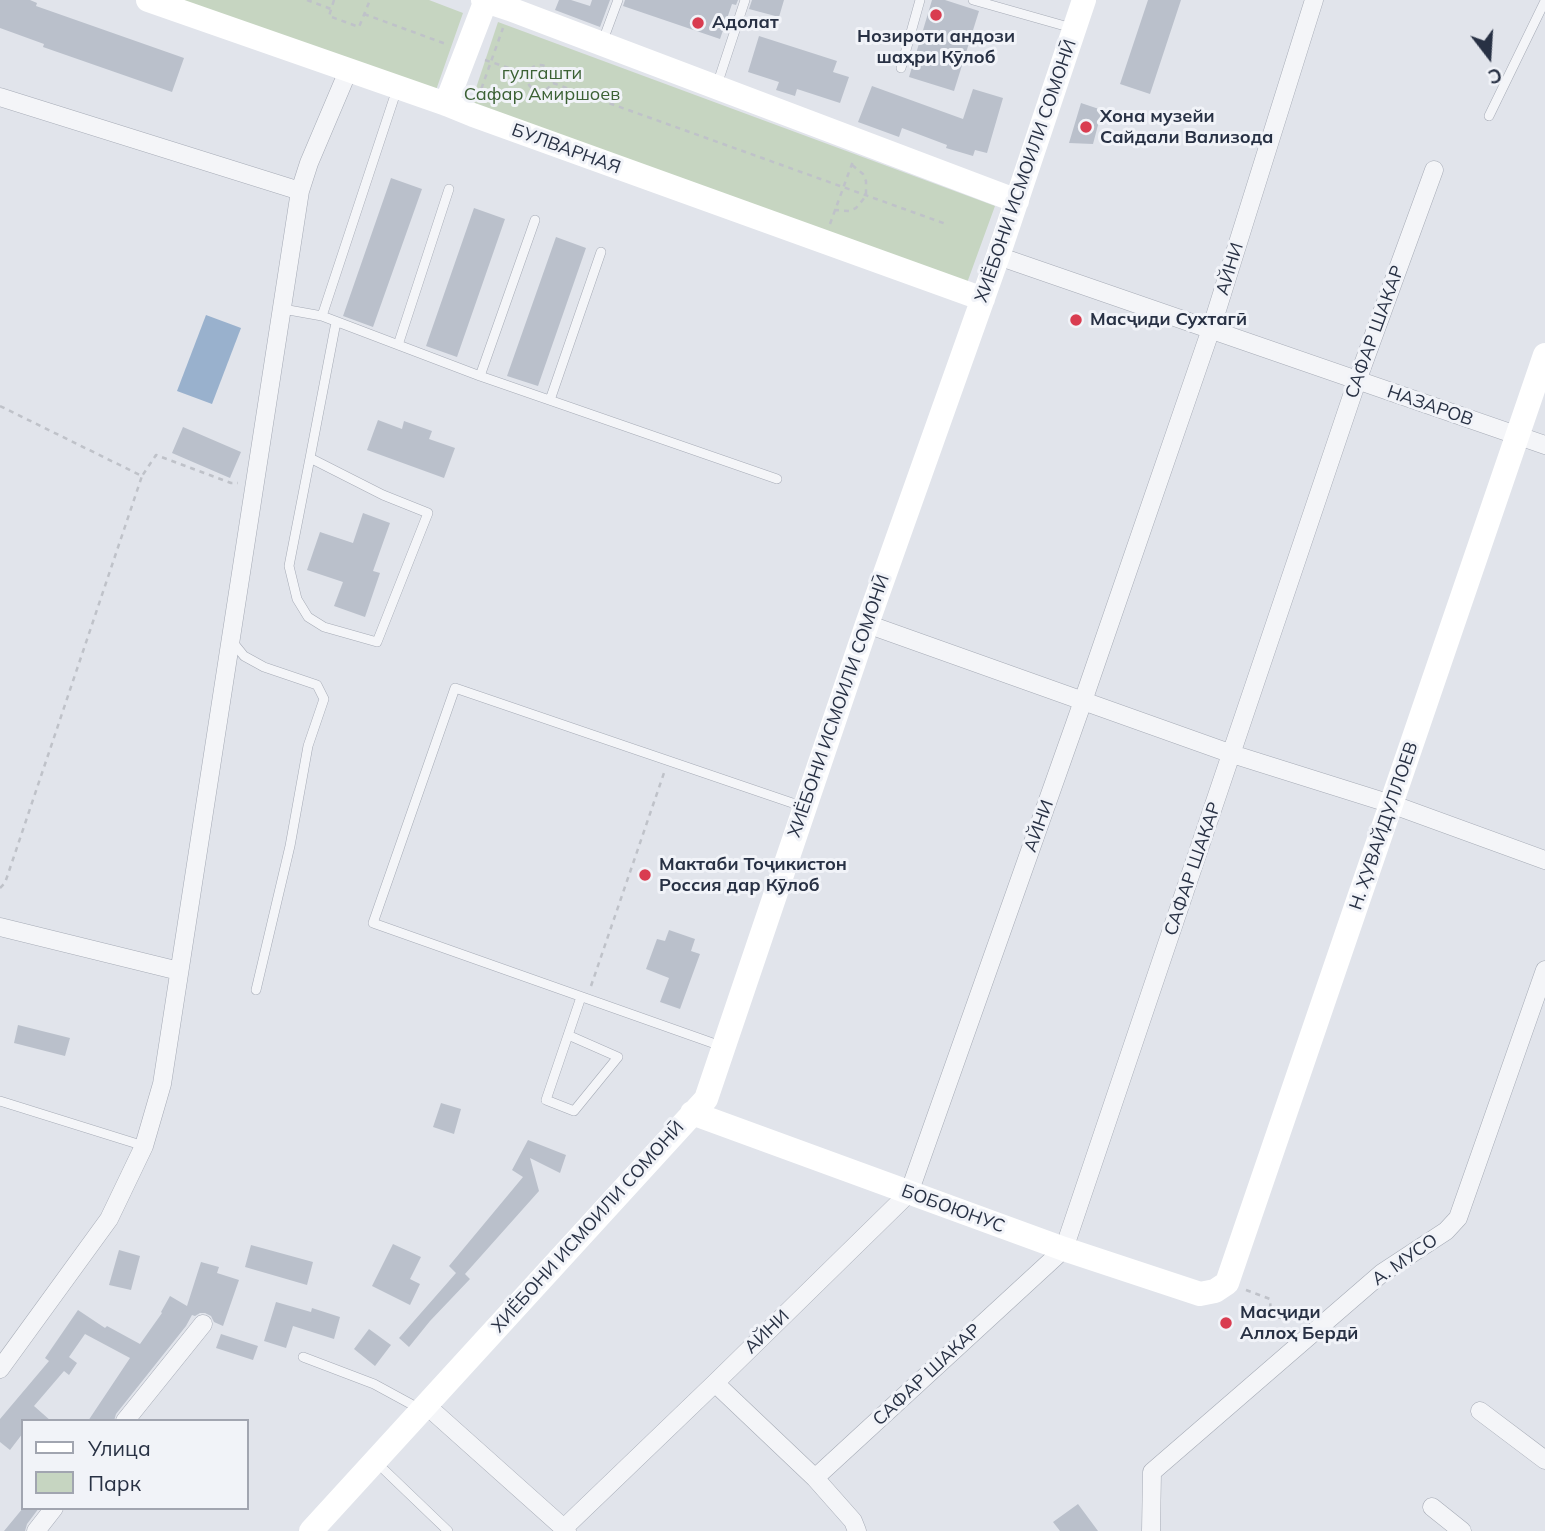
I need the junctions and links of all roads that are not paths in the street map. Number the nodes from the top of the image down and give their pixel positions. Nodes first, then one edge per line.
1 (148, 0) edge
2 (485, 0) edge
3 (618, 0) edge
4 (745, 0) edge
5 (920, 0) edge
6 (973, 0) edge
7 (1084, 0) edge
8 (1314, 0) edge
9 (1545, 1) edge
10 (1074, 29) junction
11 (601, 44) junction
12 (901, 68) dead end
13 (348, 71) junction
14 (397, 88) junction
15 (716, 88) junction
16 (0, 97) edge
17 (446, 104) junction
18 (1489, 116) dead end
19 (1434, 170) dead end
20 (449, 189) dead end
21 (300, 191) junction
22 (1017, 201) junction
23 (535, 219) dead end
24 (601, 252) dead end
25 (998, 256) junction
26 (983, 299) junction
27 (283, 309) junction
28 (322, 316) junction
29 (336, 322) junction
30 (1211, 329) junction
31 (398, 345) junction
32 (1545, 355) edge
33 (480, 376) junction
34 (1357, 381) junction
35 (550, 400) junction
36 (1516, 435) junction
37 (1545, 445) edge
38 (310, 458) junction
39 (777, 478) dead end
40 (867, 624) junction
41 (230, 638) junction
42 (1083, 701) junction
43 (1232, 754) junction
44 (1391, 804) junction
45 (804, 807) junction
46 (1545, 860) edge
47 (0, 927) edge
48 (1545, 970) edge
49 (179, 971) junction
50 (256, 990) dead end
51 (584, 998) junction
52 (568, 1035) junction
53 (723, 1047) junction
54 (0, 1101) edge
55 (692, 1113) junction
56 (144, 1146) junction
57 (909, 1193) junction
58 (1064, 1249) junction
59 (1221, 1287) joint
60 (203, 1324) dead end
61 (303, 1357) dead end
62 (0, 1369) edge
63 (715, 1383) junction
64 (424, 1407) junction
65 (1480, 1411) dead end
66 (127, 1419) edge
67 (1545, 1460) edge
68 (375, 1461) junction
69 (815, 1478) junction
70 (1432, 1507) dead end
71 (52, 1510) edge
72 (566, 1529) edge
73 (36, 1531) edge
74 (311, 1531) edge
75 (449, 1531) edge
76 (857, 1531) edge
77 (1151, 1531) edge
78 (1462, 1531) edge

1 - 13 street, БУЛВАРНАЯ
2 - 11 street
2 - 17 street
3 - 11 lane
4 - 15 lane
5 - 12 lane
6 - 10 lane
7 - 10 street, ХИЁБОНИ ИСМОИЛИ СОМОНӢ
8 - 30 street, АЙНИ
9 - 18 lane
10 - 22 street, ХИЁБОНИ ИСМОИЛИ СОМОНӢ
11 - 15 street
13 - 14 street, БУЛВАРНАЯ
13 - 21 street
14 - 17 street, БУЛВАРНАЯ
14 - 28 lane
15 - 22 street
16 - 21 street
17 - 26 street, БУЛВАРНАЯ
19 - 34 street, САФАР ШАКАР
20 - 31 lane
21 - 27 street
22 - 25 street, ХИЁБОНИ ИСМОИЛИ СОМОНӢ
23 - 33 lane
24 - 35 lane
25 - 26 street, ХИЁБОНИ ИСМОИЛИ СОМОНӢ
25 - 30 street, НАЗАРОВ
26 - 40 street, ХИЁБОНИ ИСМОИЛИ СОМОНӢ
27 - 28 lane
27 - 41 street
28 - 29 lane
29 - 31 lane
29 - 38 lane
30 - 34 street, НАЗАРОВ
30 - 42 street, АЙНИ
31 - 33 lane
32 - 36 street, Н. ҲУВАЙДУЛЛОЕВ
33 - 35 lane
34 - 36 street, НАЗАРОВ
34 - 43 street, САФАР ШАКАР
35 - 39 lane
36 - 37 street, НАЗАРОВ
36 - 44 street, Н. ҲУВАЙДУЛЛОЕВ
38 - 38 lane
40 - 42 street
40 - 45 street, ХИЁБОНИ ИСМОИЛИ СОМОНӢ
41 - 49 street
41 - 50 lane
42 - 43 street
42 - 57 street, АЙНИ
43 - 44 street
43 - 58 street, САФАР ШАКАР
44 - 46 street
44 - 59 street, Н. ҲУВАЙДУЛЛОЕВ
45 - 51 lane
45 - 53 street, ХИЁБОНИ ИСМОИЛИ СОМОНӢ
47 - 49 street
48 - 77 street, А. МУСО
49 - 56 street
51 - 52 lane
51 - 53 lane
52 - 52 lane
53 - 55 street, ХИЁБОНИ ИСМОИЛИ СОМОНӢ
54 - 56 lane
55 - 57 street, БОБОЮНУС
55 - 64 street, ХИЁБОНИ ИСМОИЛИ СОМОНӢ
56 - 62 street
57 - 58 street, БОБОЮНУС
57 - 63 street, АЙНИ
58 - 59 street, БОБОЮНУС
58 - 69 street, САФАР ШАКАР
60 - 66 street
61 - 64 lane
63 - 69 street
63 - 72 street, АЙНИ
64 - 68 street, ХИЁБОНИ ИСМОИЛИ СОМОНӢ
64 - 72 street
65 - 67 street
68 - 74 street, ХИЁБОНИ ИСМОИЛИ СОМОНӢ
68 - 75 lane
69 - 76 street
70 - 78 street
71 - 73 street

